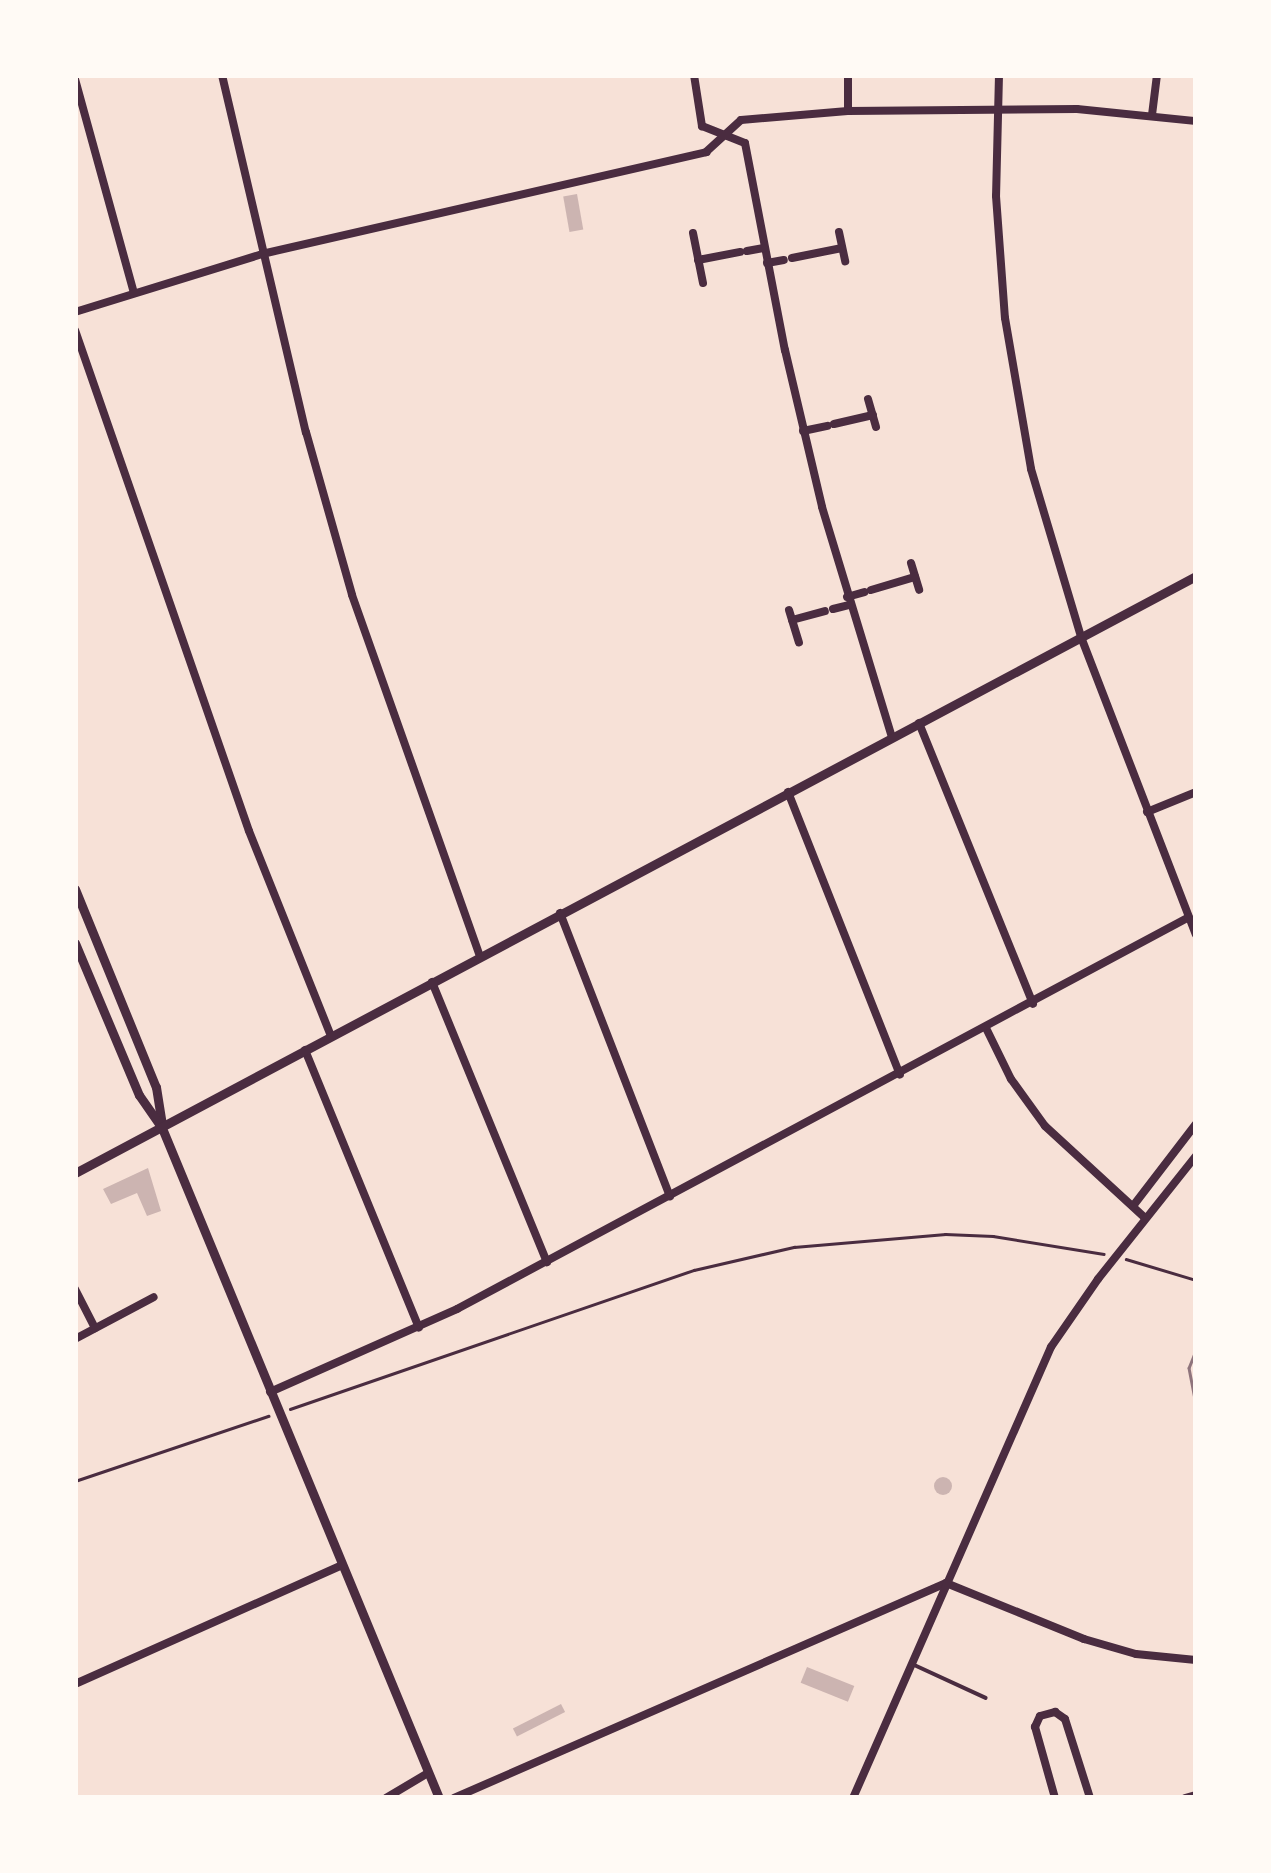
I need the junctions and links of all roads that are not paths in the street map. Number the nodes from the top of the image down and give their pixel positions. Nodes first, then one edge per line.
1 (222, 75) edge
2 (694, 75) edge
3 (848, 75) edge
4 (999, 75) edge
5 (1158, 75) edge
6 (75, 79) edge
7 (998, 109) junction
8 (848, 110) junction
9 (1152, 115) junction
10 (1196, 121) edge
11 (724, 136) junction
12 (839, 232) dead end
13 (692, 233) dead end
14 (764, 248) junction
15 (842, 248) junction
16 (262, 254) junction
17 (698, 260) junction
18 (845, 261) dead end
19 (767, 263) junction
20 (702, 283) dead end
21 (134, 293) junction
22 (75, 312) edge
23 (75, 330) edge
24 (868, 399) dead end
25 (872, 415) junction
26 (876, 426) dead end
27 (803, 431) junction
28 (911, 563) dead end
29 (1196, 576) edge
30 (915, 577) junction
31 (919, 590) dead end
32 (848, 601) junction
33 (1081, 637) junction
34 (800, 644) dead end
35 (919, 723) junction
36 (892, 737) junction
37 (788, 792) junction
38 (1196, 792) edge
39 (1147, 812) junction
40 (75, 890) edge
41 (560, 913) junction
42 (1188, 917) junction
43 (1196, 935) edge
44 (75, 943) edge
45 (480, 956) junction
46 (432, 982) junction
47 (1033, 1004) junction
48 (986, 1028) junction
49 (331, 1036) junction
50 (305, 1050) junction
51 (900, 1075) junction
52 (1196, 1124) edge
53 (162, 1128) junction
54 (1196, 1156) edge
55 (75, 1173) edge
56 (670, 1196) junction
57 (1133, 1206) junction
58 (1145, 1218) junction
59 (547, 1262) junction
60 (75, 1289) edge
61 (154, 1297) dead end
62 (95, 1328) junction
63 (420, 1328) junction
64 (75, 1338) edge
65 (270, 1392) junction
66 (342, 1564) junction
67 (946, 1583) junction
68 (1196, 1660) edge
69 (912, 1664) junction
70 (75, 1684) edge
71 (986, 1698) dead end
72 (428, 1773) junction
73 (1196, 1795) edge
74 (386, 1798) edge
75 (439, 1798) edge
76 (454, 1798) edge
77 (853, 1798) edge
78 (1055, 1798) edge
79 (1090, 1798) edge
80 (1185, 1798) edge

1 - 16 street
2 - 11 street
3 - 8 street
4 - 7 street
5 - 9 street
6 - 21 street
7 - 8 street
7 - 9 street
7 - 33 street
8 - 11 street
9 - 10 street
11 - 14 street
11 - 16 street
12 - 15 street
13 - 17 street
14 - 17 street
14 - 19 street
15 - 18 street
15 - 19 street
16 - 21 street
16 - 45 street
17 - 20 street
19 - 27 street
21 - 22 street
23 - 49 street
24 - 25 street
25 - 26 street
25 - 27 street
27 - 32 street
28 - 30 street
29 - 33 street
30 - 31 street
30 - 32 street
32 - 34 street
32 - 36 street
33 - 35 street
33 - 39 street
35 - 36 street
35 - 47 street
36 - 37 street
37 - 41 street
37 - 51 street
38 - 39 street
39 - 42 street
40 - 53 street
41 - 45 street
41 - 56 street
42 - 43 street
42 - 47 street
44 - 53 street
45 - 46 street
46 - 49 street
46 - 59 street
47 - 48 street
48 - 51 street
48 - 57 street
49 - 50 street
50 - 53 street
50 - 63 street
51 - 56 street
52 - 57 street
53 - 55 street
53 - 65 street
54 - 58 street
56 - 59 street
57 - 58 street
58 - 67 street
59 - 63 street
60 - 62 street
61 - 62 street
62 - 64 street
63 - 65 street
65 - 66 street
66 - 70 street
66 - 72 street
67 - 68 street
67 - 69 street
67 - 76 street
69 - 71 lane
69 - 77 street
72 - 74 street
72 - 75 street
73 - 80 street
78 - 79 street

